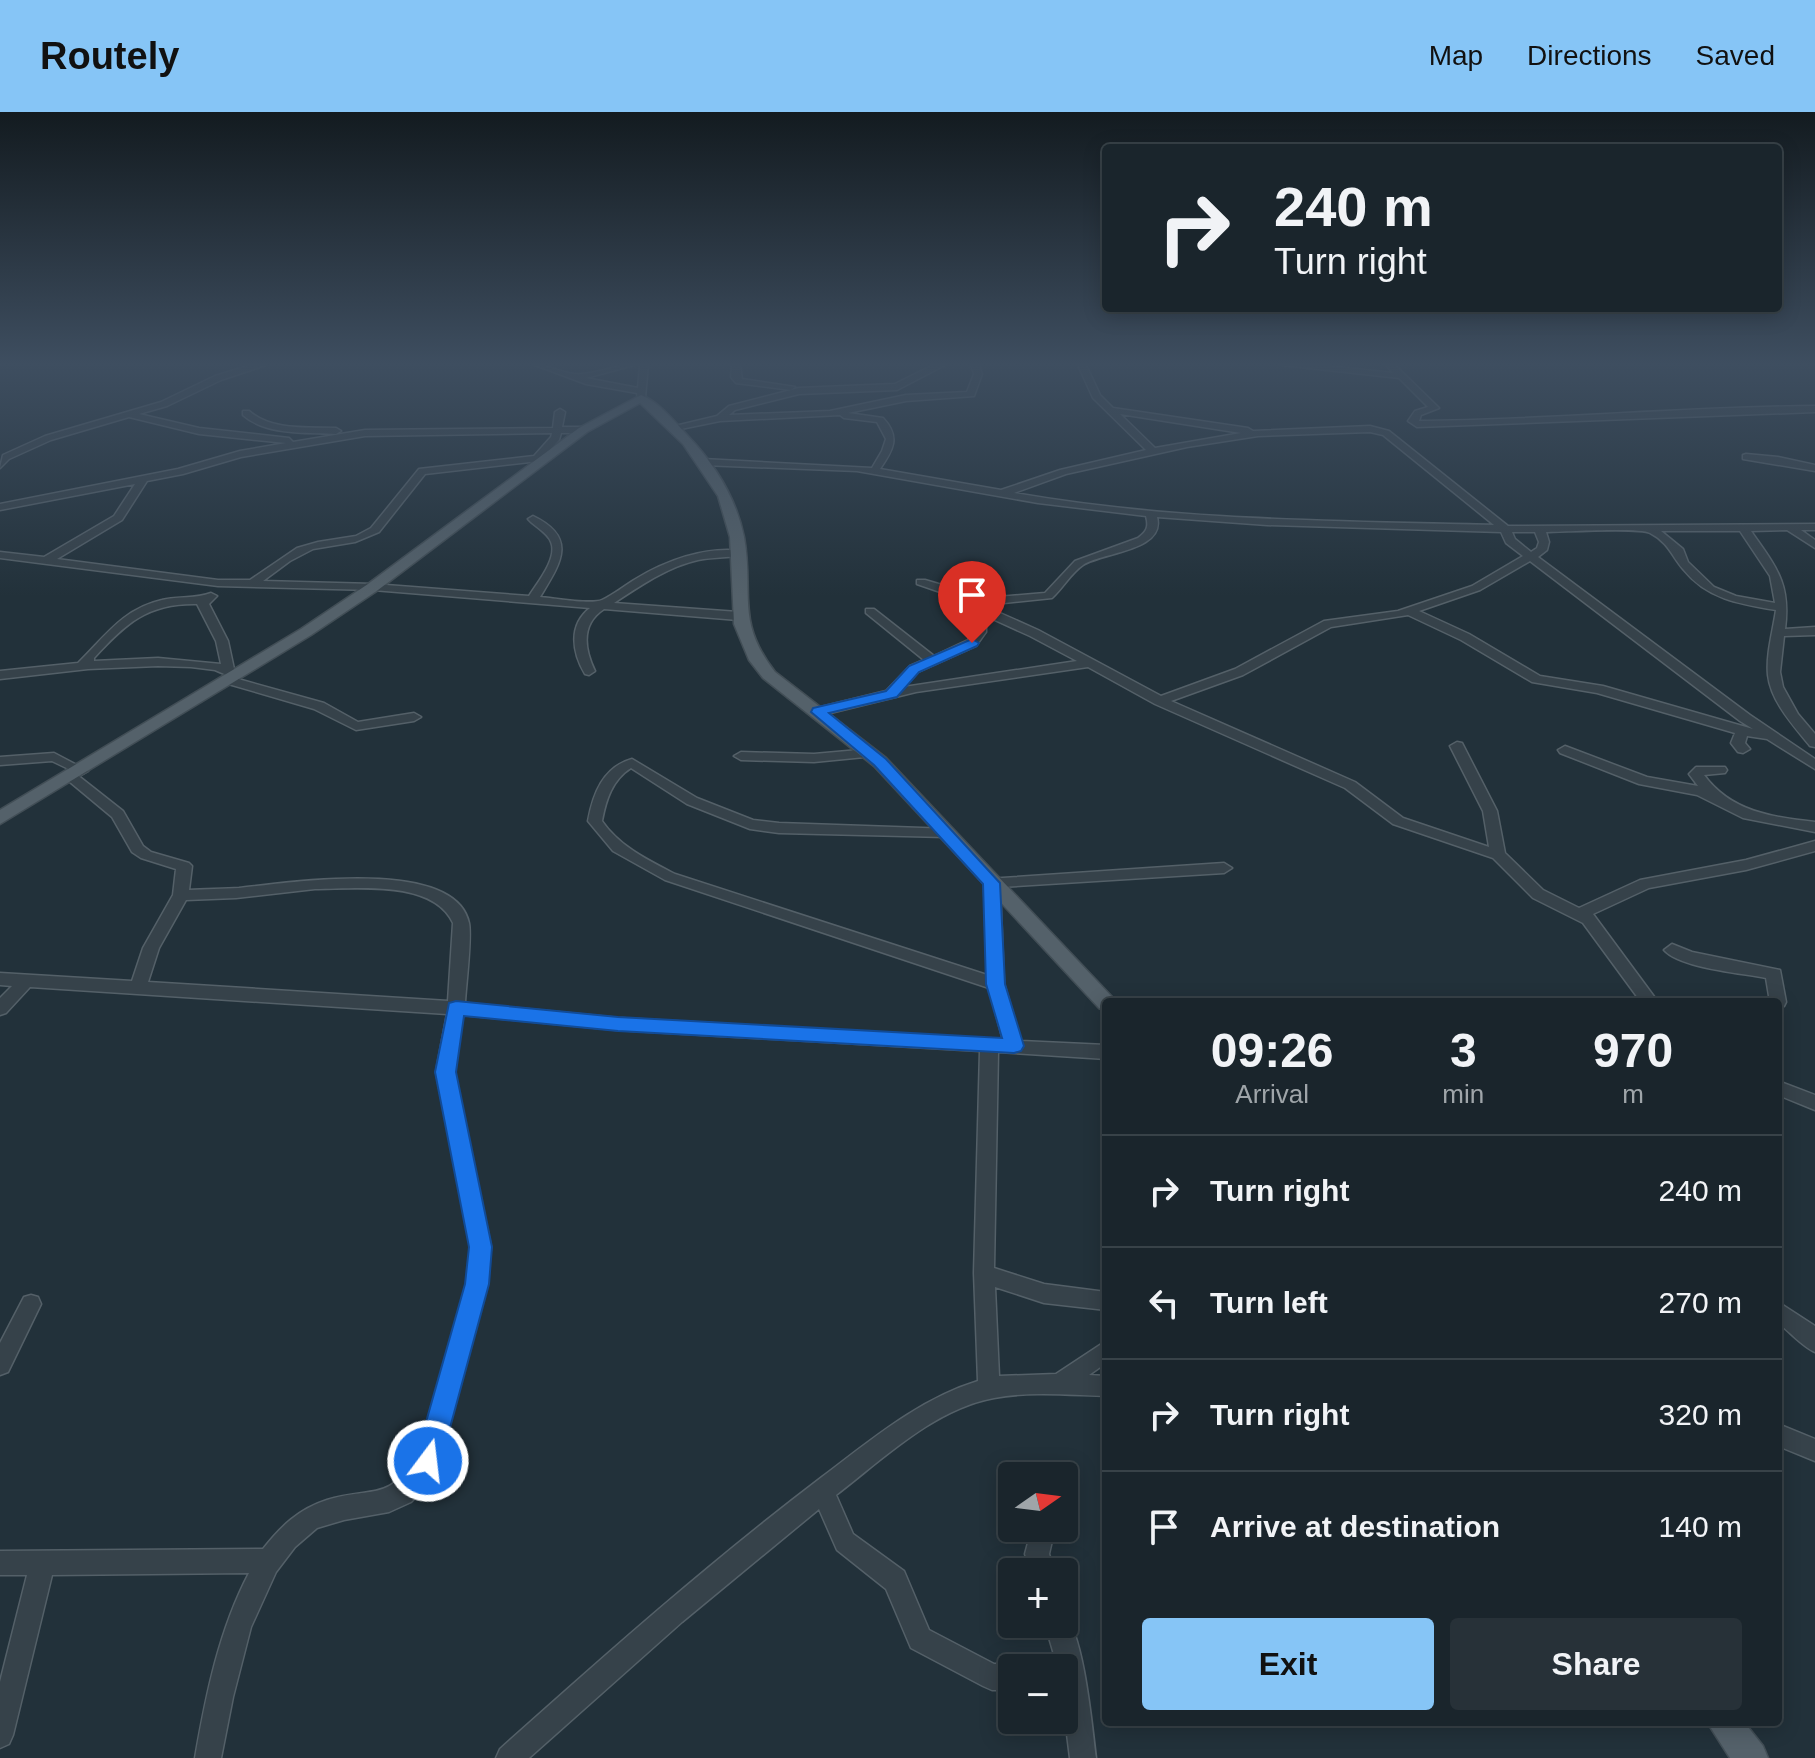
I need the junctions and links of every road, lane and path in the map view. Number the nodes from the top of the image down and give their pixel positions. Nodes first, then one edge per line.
1 (39, 442) edge
2 (288, 442) edge
3 (307, 442) edge
4 (554, 442) edge
5 (566, 442) edge
6 (687, 442) edge
7 (892, 442) edge
8 (1143, 442) edge
9 (1209, 442) edge
10 (1410, 442) edge
11 (293, 444) junction
12 (1153, 452) junction
13 (4, 456) edge
14 (1746, 457) dead end
15 (542, 458) junction
16 (703, 462) junction
17 (1815, 468) edge
18 (875, 470) junction
19 (144, 478) junction
20 (1000, 494) junction
21 (0, 507) edge
22 (1151, 513) junction
23 (533, 519) dead end
24 (1743, 527) junction
25 (1788, 527) junction
26 (1815, 527) edge
27 (1539, 528) junction
28 (1505, 529) junction
29 (1652, 529) junction
30 (1815, 545) edge
31 (738, 553) junction
32 (0, 555) edge
33 (1529, 556) junction
34 (23, 559) junction
35 (44, 562) junction
36 (0, 565) edge
37 (921, 582) dead end
38 (233, 584) junction
39 (251, 585) junction
40 (373, 587) junction
41 (949, 593) junction
42 (533, 599) junction
43 (206, 600) junction
44 (603, 605) junction
45 (1782, 608) junction
46 (870, 611) dead end
47 (983, 611) junction
48 (1409, 611) junction
49 (738, 616) junction
50 (1815, 631) edge
51 (1034, 633) junction
52 (1780, 633) junction
53 (933, 661) junction
54 (1089, 663) junction
55 (83, 668) junction
56 (1053, 668) junction
57 (589, 671) dead end
58 (0, 675) edge
59 (232, 675) junction
60 (891, 694) junction
61 (1160, 701) junction
62 (818, 712) junction
63 (414, 717) dead end
64 (1743, 730) junction
65 (1779, 741) junction
66 (1815, 743) edge
67 (1457, 746) dead end
68 (1743, 749) dead end
69 (1565, 750) dead end
70 (870, 753) junction
71 (741, 756) dead end
72 (0, 761) edge
73 (1815, 765) edge
74 (1720, 770) dead end
75 (76, 774) junction
76 (1720, 802) junction
77 (0, 818) edge
78 (1815, 827) edge
79 (946, 832) junction
80 (1815, 846) edge
81 (1498, 855) junction
82 (1224, 868) dead end
83 (992, 883) junction
84 (181, 895) junction
85 (1582, 913) junction
86 (1672, 950) dead end
87 (0, 979) edge
88 (25, 982) junction
89 (996, 984) junction
90 (138, 989) junction
91 (1647, 998) edge
92 (1777, 998) edge
93 (1102, 999) edge
94 (456, 1008) junction
95 (0, 1009) edge
96 (989, 1045) junction
97 (1014, 1046) junction
98 (1102, 1052) edge
99 (1782, 1090) edge
100 (1815, 1103) edge
101 (984, 1273) junction
102 (1102, 1301) edge
103 (31, 1304) dead end
104 (1782, 1314) edge
105 (1815, 1342) edge
106 (1102, 1354) edge
107 (0, 1365) edge
108 (1059, 1384) junction
109 (1102, 1386) edge
110 (989, 1388) junction
111 (1782, 1437) edge
112 (1815, 1450) edge
113 (823, 1492) junction
114 (271, 1561) junction
115 (0, 1563) edge
116 (42, 1564) junction
117 (998, 1677) edge
118 (1726, 1726) edge
119 (1078, 1729) edge
120 (0, 1735) edge
121 (208, 1758) edge
122 (509, 1758) edge
123 (1083, 1758) edge
124 (1751, 1758) edge

1 - 13 street
2 - 11 street
3 - 11 street
4 - 15 street
5 - 15 main road
6 - 16 main road
7 - 18 street
8 - 12 street
9 - 12 street
10 - 28 street
11 - 19 street
12 - 20 street
14 - 17 street
15 - 39 street
15 - 40 main road
16 - 18 street
16 - 31 main road
18 - 20 street
19 - 21 street
19 - 35 street
20 - 22 street
22 - 28 street
22 - 41 street
23 - 42 street
24 - 25 street
24 - 29 street
24 - 45 street
25 - 26 street
25 - 30 street
27 - 28 street
27 - 29 street
27 - 33 street
28 - 33 street
29 - 45 street
31 - 44 street
31 - 49 main road
32 - 34 street
33 - 48 street
33 - 65 street
34 - 35 street
34 - 36 street
35 - 38 street
37 - 41 street
38 - 39 street
38 - 43 street
39 - 40 street
40 - 42 street
40 - 59 main road
41 - 47 street
42 - 44 street
43 - 55 street
43 - 59 street
44 - 49 street
44 - 57 street
45 - 52 street
46 - 53 street
47 - 51 street
47 - 53 street
48 - 61 street
48 - 64 street
49 - 62 main road
50 - 52 street
51 - 54 street
51 - 56 street
52 - 66 street
53 - 60 street
54 - 56 street
54 - 61 street
55 - 58 street
55 - 59 street
56 - 60 street
59 - 63 street
59 - 75 main road
60 - 62 street
61 - 81 street
62 - 70 main road
64 - 65 street
64 - 68 street
65 - 73 street
67 - 81 street
69 - 76 street
70 - 71 street
70 - 79 main road
72 - 75 street
74 - 76 street
75 - 77 main road
75 - 84 street
76 - 78 street
79 - 83 main road
79 - 89 street
80 - 85 street
81 - 85 street
82 - 83 street
83 - 89 street
83 - 93 main road
84 - 90 street
84 - 94 street
85 - 91 street
86 - 92 street
87 - 88 street
88 - 90 street
88 - 95 street
89 - 97 street
90 - 94 street
94 - 96 street
94 - 114 street
96 - 97 street
96 - 101 street
97 - 98 street
99 - 100 street
101 - 102 street
101 - 110 street
103 - 107 street
104 - 105 street
106 - 108 street
108 - 109 street
108 - 110 street
110 - 113 street
111 - 112 street
113 - 117 street
113 - 122 street
114 - 116 street
114 - 121 street
115 - 116 street
116 - 120 street
118 - 124 main road
119 - 123 street

